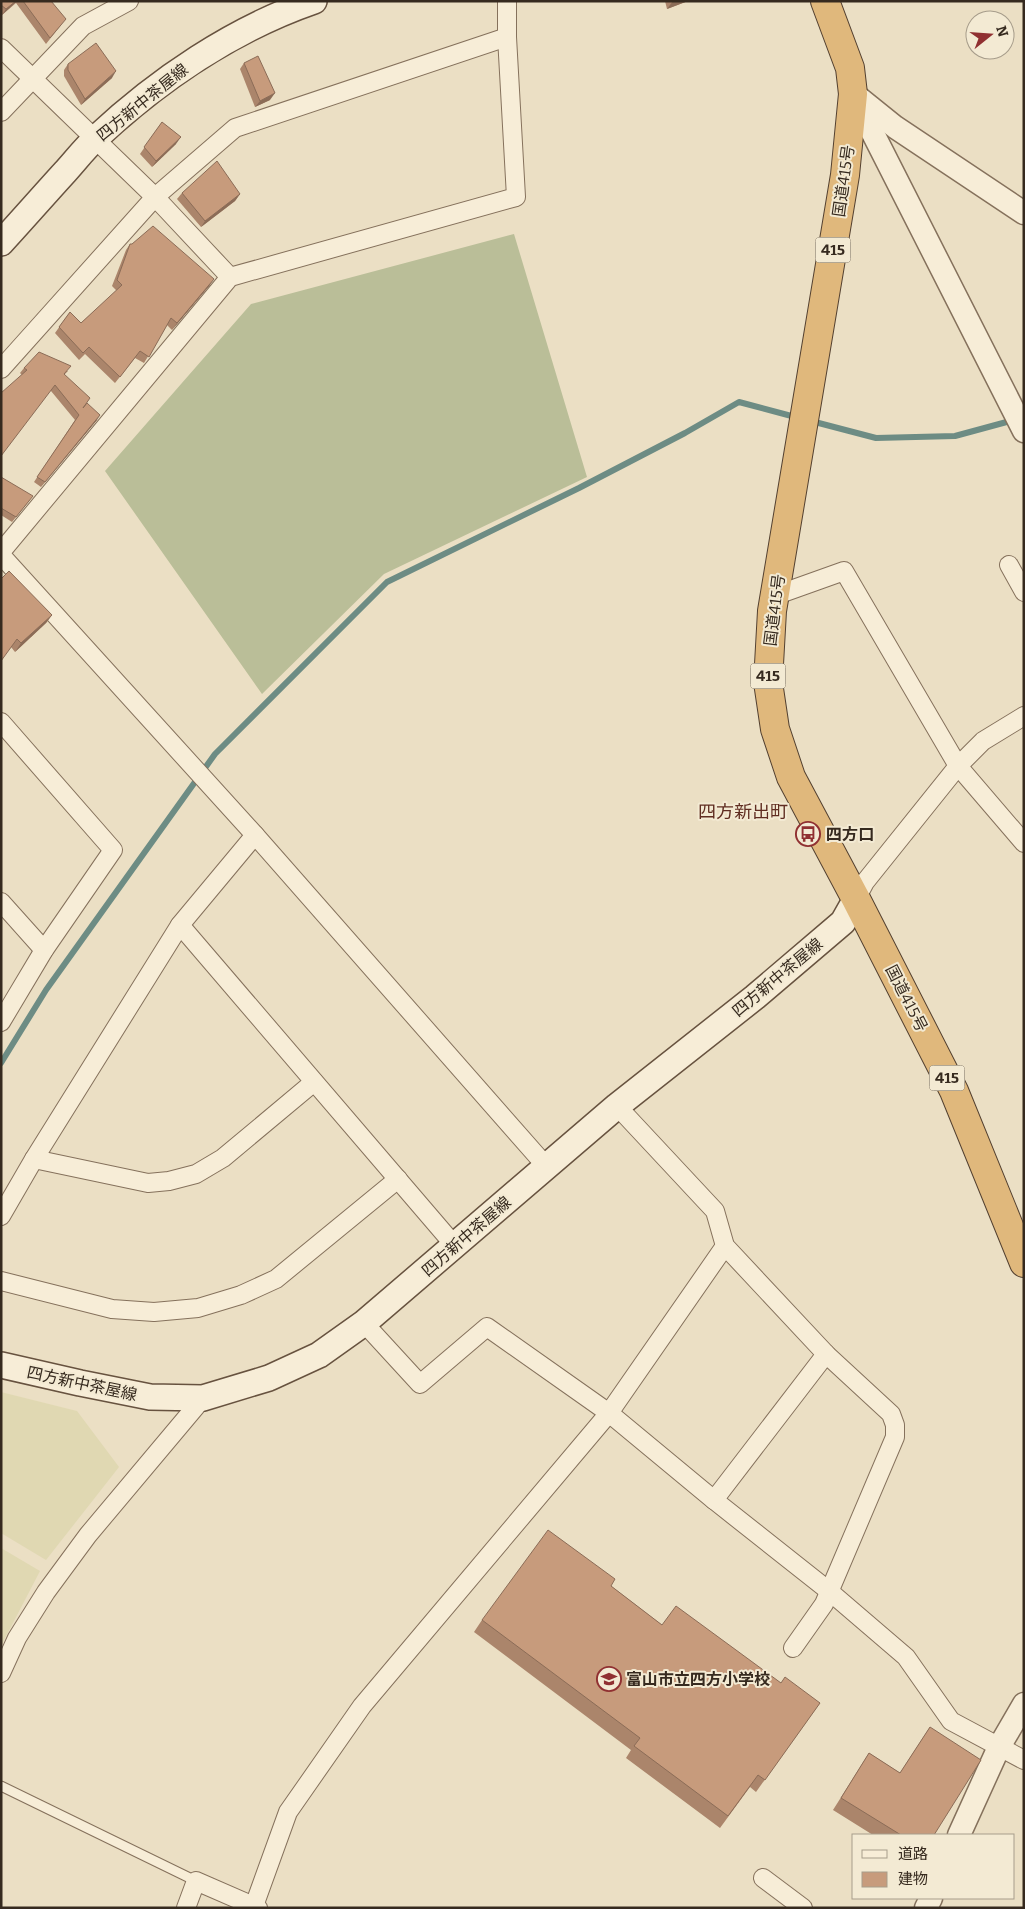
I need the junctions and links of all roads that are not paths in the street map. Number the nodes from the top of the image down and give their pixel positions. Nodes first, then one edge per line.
1 (129, 1) edge
2 (314, 1) edge
3 (507, 1) edge
4 (825, 1) edge
5 (507, 37) junction
6 (1, 48) edge
7 (33, 78) junction
8 (853, 94) junction
9 (1, 112) edge
10 (95, 139) junction
11 (155, 197) junction
12 (1024, 213) edge
13 (1, 243) edge
14 (230, 277) junction
15 (1, 369) edge
16 (1024, 432) edge
17 (1, 553) edge
18 (1009, 565) dead end
19 (1024, 592) edge
20 (774, 596) junction
21 (1024, 716) edge
22 (1, 722) edge
23 (958, 766) junction
24 (255, 835) junction
25 (1024, 843) edge
26 (856, 898) junction
27 (1, 902) edge
28 (180, 925) junction
29 (44, 950) junction
30 (1, 1022) edge
31 (314, 1082) junction
32 (617, 1106) junction
33 (34, 1159) junction
34 (546, 1166) junction
35 (398, 1180) junction
36 (1, 1216) edge
37 (455, 1246) junction
38 (725, 1246) junction
39 (1024, 1263) edge
40 (1, 1280) edge
41 (364, 1323) junction
42 (826, 1354) junction
43 (1, 1365) edge
44 (203, 1398) junction
45 (609, 1412) junction
46 (714, 1500) junction
47 (829, 1591) junction
48 (792, 1648) dead end
49 (1, 1672) edge
50 (1024, 1704) edge
51 (999, 1747) junction
52 (1024, 1760) edge
53 (1, 1786) edge
54 (959, 1834) edge
55 (763, 1878) dead end
56 (196, 1881) junction
57 (256, 1907) edge
58 (186, 1908) edge
59 (803, 1908) edge

1 - 7 street
2 - 10 main road, 四方新中茶屋線
3 - 5 street
4 - 8 highway, 国道415号 / 415
5 - 11 street
5 - 14 street
6 - 7 street
7 - 9 street
7 - 10 street
8 - 12 street
8 - 16 street
8 - 20 highway, 国道415号 / 415
10 - 11 street
10 - 13 main road, 四方新中茶屋線
11 - 14 street
11 - 15 street
14 - 17 street
17 - 24 street
18 - 19 street
20 - 23 street
20 - 26 highway, 国道415号 / 415
21 - 23 street
22 - 29 street
23 - 25 street
23 - 26 street
24 - 28 street
24 - 34 street
26 - 32 main road, 四方新中茶屋線
26 - 39 highway, 国道415号 / 415
27 - 29 street
28 - 31 street
28 - 33 street
29 - 30 street
31 - 33 street
31 - 35 street
32 - 34 main road, 四方新中茶屋線
32 - 38 street
33 - 36 street
34 - 37 main road, 四方新中茶屋線
35 - 37 street
35 - 40 street
37 - 41 main road, 四方新中茶屋線
38 - 42 street
38 - 45 street
41 - 44 main road, 四方新中茶屋線
41 - 45 street
42 - 46 street
42 - 47 street
43 - 44 main road, 四方新中茶屋線
44 - 49 street
45 - 46 street
45 - 57 street
46 - 47 street
47 - 48 street
47 - 51 street
50 - 51 street
51 - 52 street
51 - 54 street
53 - 56 lane
55 - 59 street
56 - 57 street
56 - 58 street

